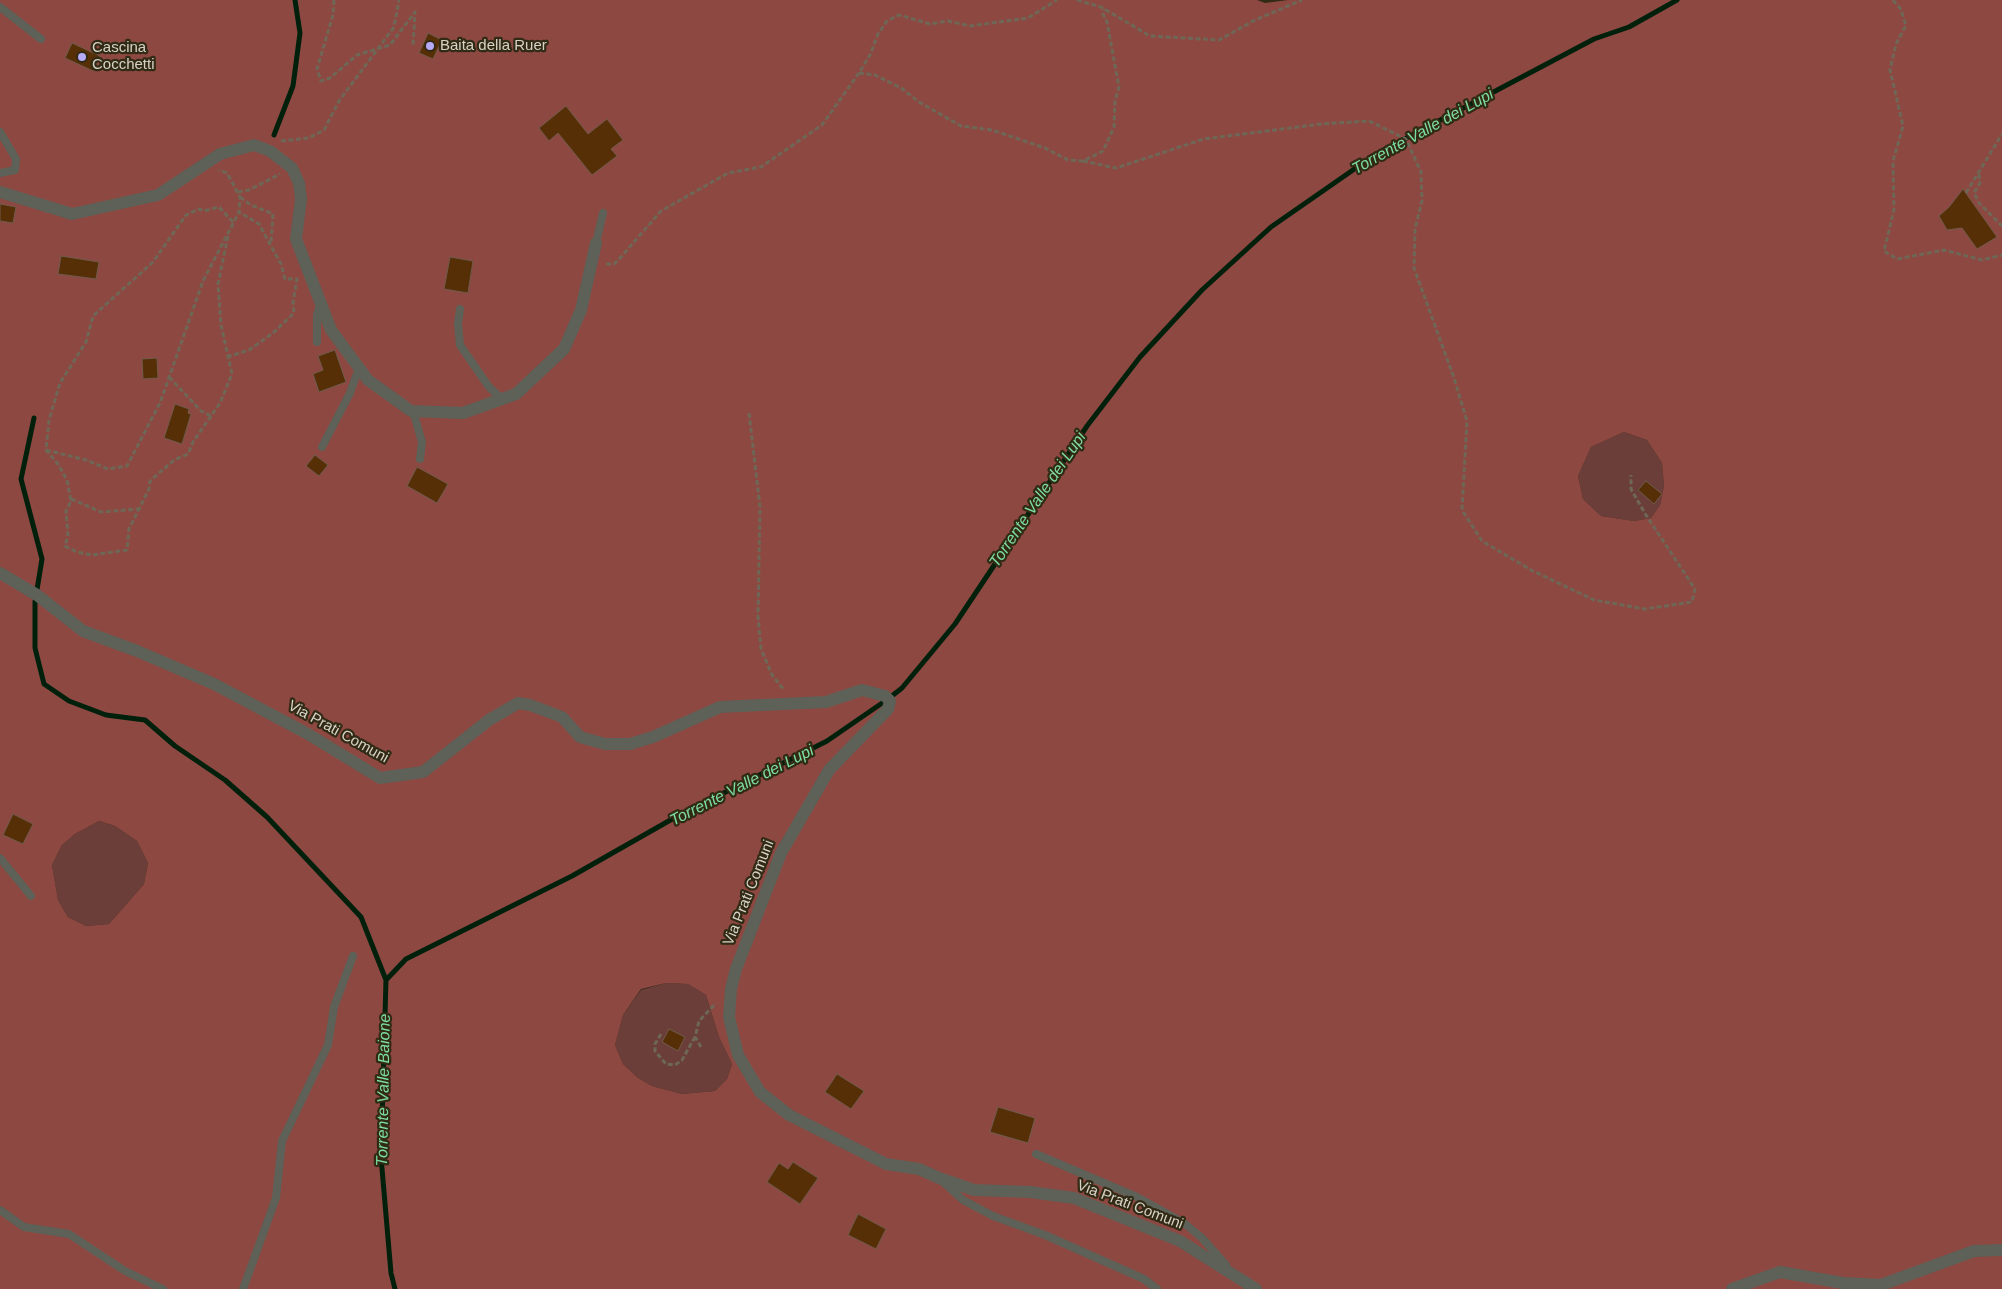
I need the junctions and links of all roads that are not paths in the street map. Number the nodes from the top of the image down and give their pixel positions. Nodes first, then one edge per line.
1 (0, 7) edge
2 (41, 39) dead end
3 (0, 132) edge
4 (0, 174) edge
5 (0, 192) edge
6 (603, 213) dead end
7 (596, 243) joint
8 (321, 302) junction
9 (460, 308) dead end
10 (317, 342) dead end
11 (359, 368) junction
12 (502, 399) junction
13 (413, 411) junction
14 (322, 447) dead end
15 (420, 459) dead end
16 (0, 573) edge
17 (0, 858) edge
18 (30, 896) dead end
19 (352, 956) dead end
20 (1036, 1154) dead end
21 (939, 1178) junction
22 (0, 1210) edge
23 (2002, 1250) edge
24 (1232, 1273) junction
25 (163, 1289) edge
26 (243, 1289) edge
27 (1157, 1289) edge
28 (1256, 1289) edge
29 (1732, 1289) edge

1 - 2 lane
3 - 4 lane
5 - 8 street
6 - 7 lane
7 - 12 street
8 - 10 lane
8 - 11 street
9 - 12 lane
11 - 13 street
11 - 14 lane
12 - 13 street
13 - 15 lane
16 - 21 street, Via Prati Comuni
17 - 18 lane
19 - 26 lane
20 - 24 lane
21 - 24 street, Via Prati Comuni
21 - 27 lane
22 - 25 lane
23 - 29 street
24 - 28 street, Via Prati Comuni

